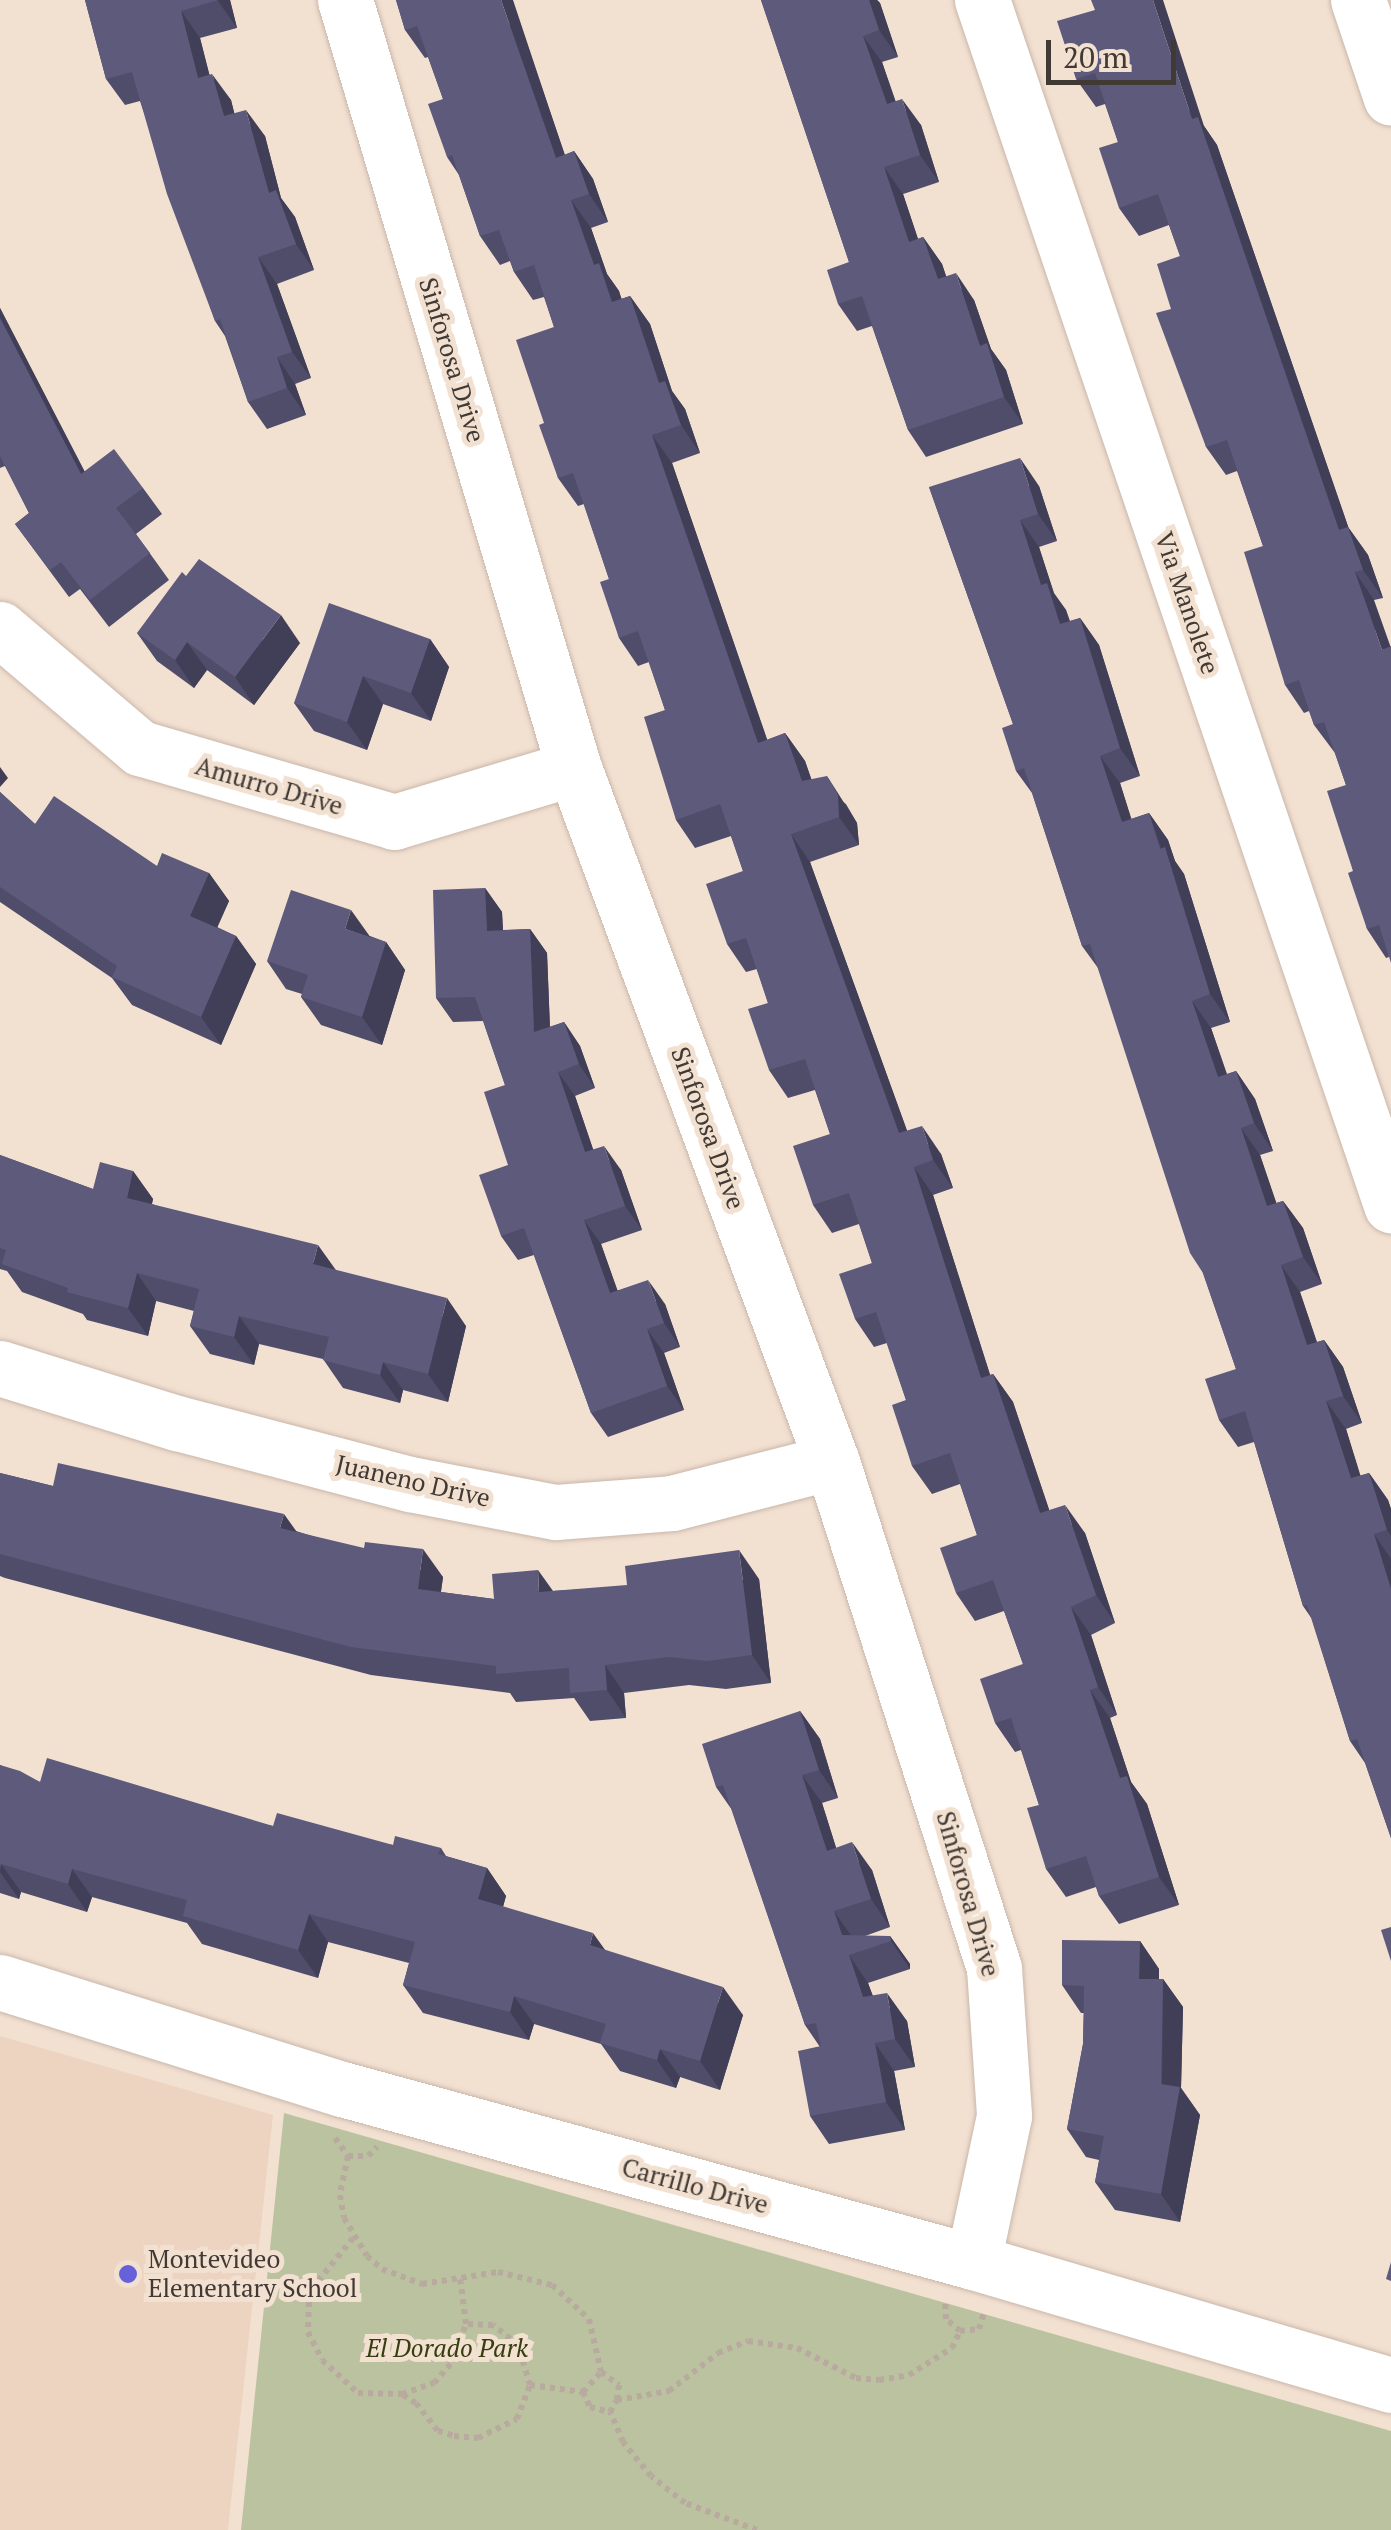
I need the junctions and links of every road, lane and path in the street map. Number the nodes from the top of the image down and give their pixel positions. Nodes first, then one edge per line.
1 (345, 0) edge
2 (982, 0) edge
3 (1358, 0) edge
4 (1391, 98) edge
5 (0, 628) edge
6 (574, 768) junction
7 (1391, 1205) edge
8 (0, 1368) edge
9 (832, 1462) junction
10 (0, 1982) edge
11 (342, 2090) junction
12 (353, 2238) junction
13 (963, 2260) junction
14 (460, 2278) junction
15 (466, 2324) junction
16 (601, 2372) junction
17 (1391, 2384) edge
18 (530, 2385) junction
19 (583, 2392) junction
20 (402, 2394) junction
21 (617, 2400) junction
22 (610, 2412) junction
23 (756, 2530) edge

1 - 6 street, Sinforosa Drive
2 - 7 street, Via Manolete
3 - 4 street
5 - 6 street, Amurro Drive
6 - 9 street, Sinforosa Drive
8 - 9 street, Juaneno Drive
9 - 13 street, Sinforosa Drive
10 - 11 street, Carrillo Drive
11 - 12 path
11 - 13 street, Carrillo Drive
12 - 14 path
12 - 20 path
13 - 17 street, Carrillo Drive
13 - 21 path
14 - 15 path
14 - 16 path
15 - 18 path
15 - 20 path
16 - 19 path
16 - 21 path
18 - 19 path
18 - 20 path
19 - 22 path
21 - 22 path
22 - 23 path

